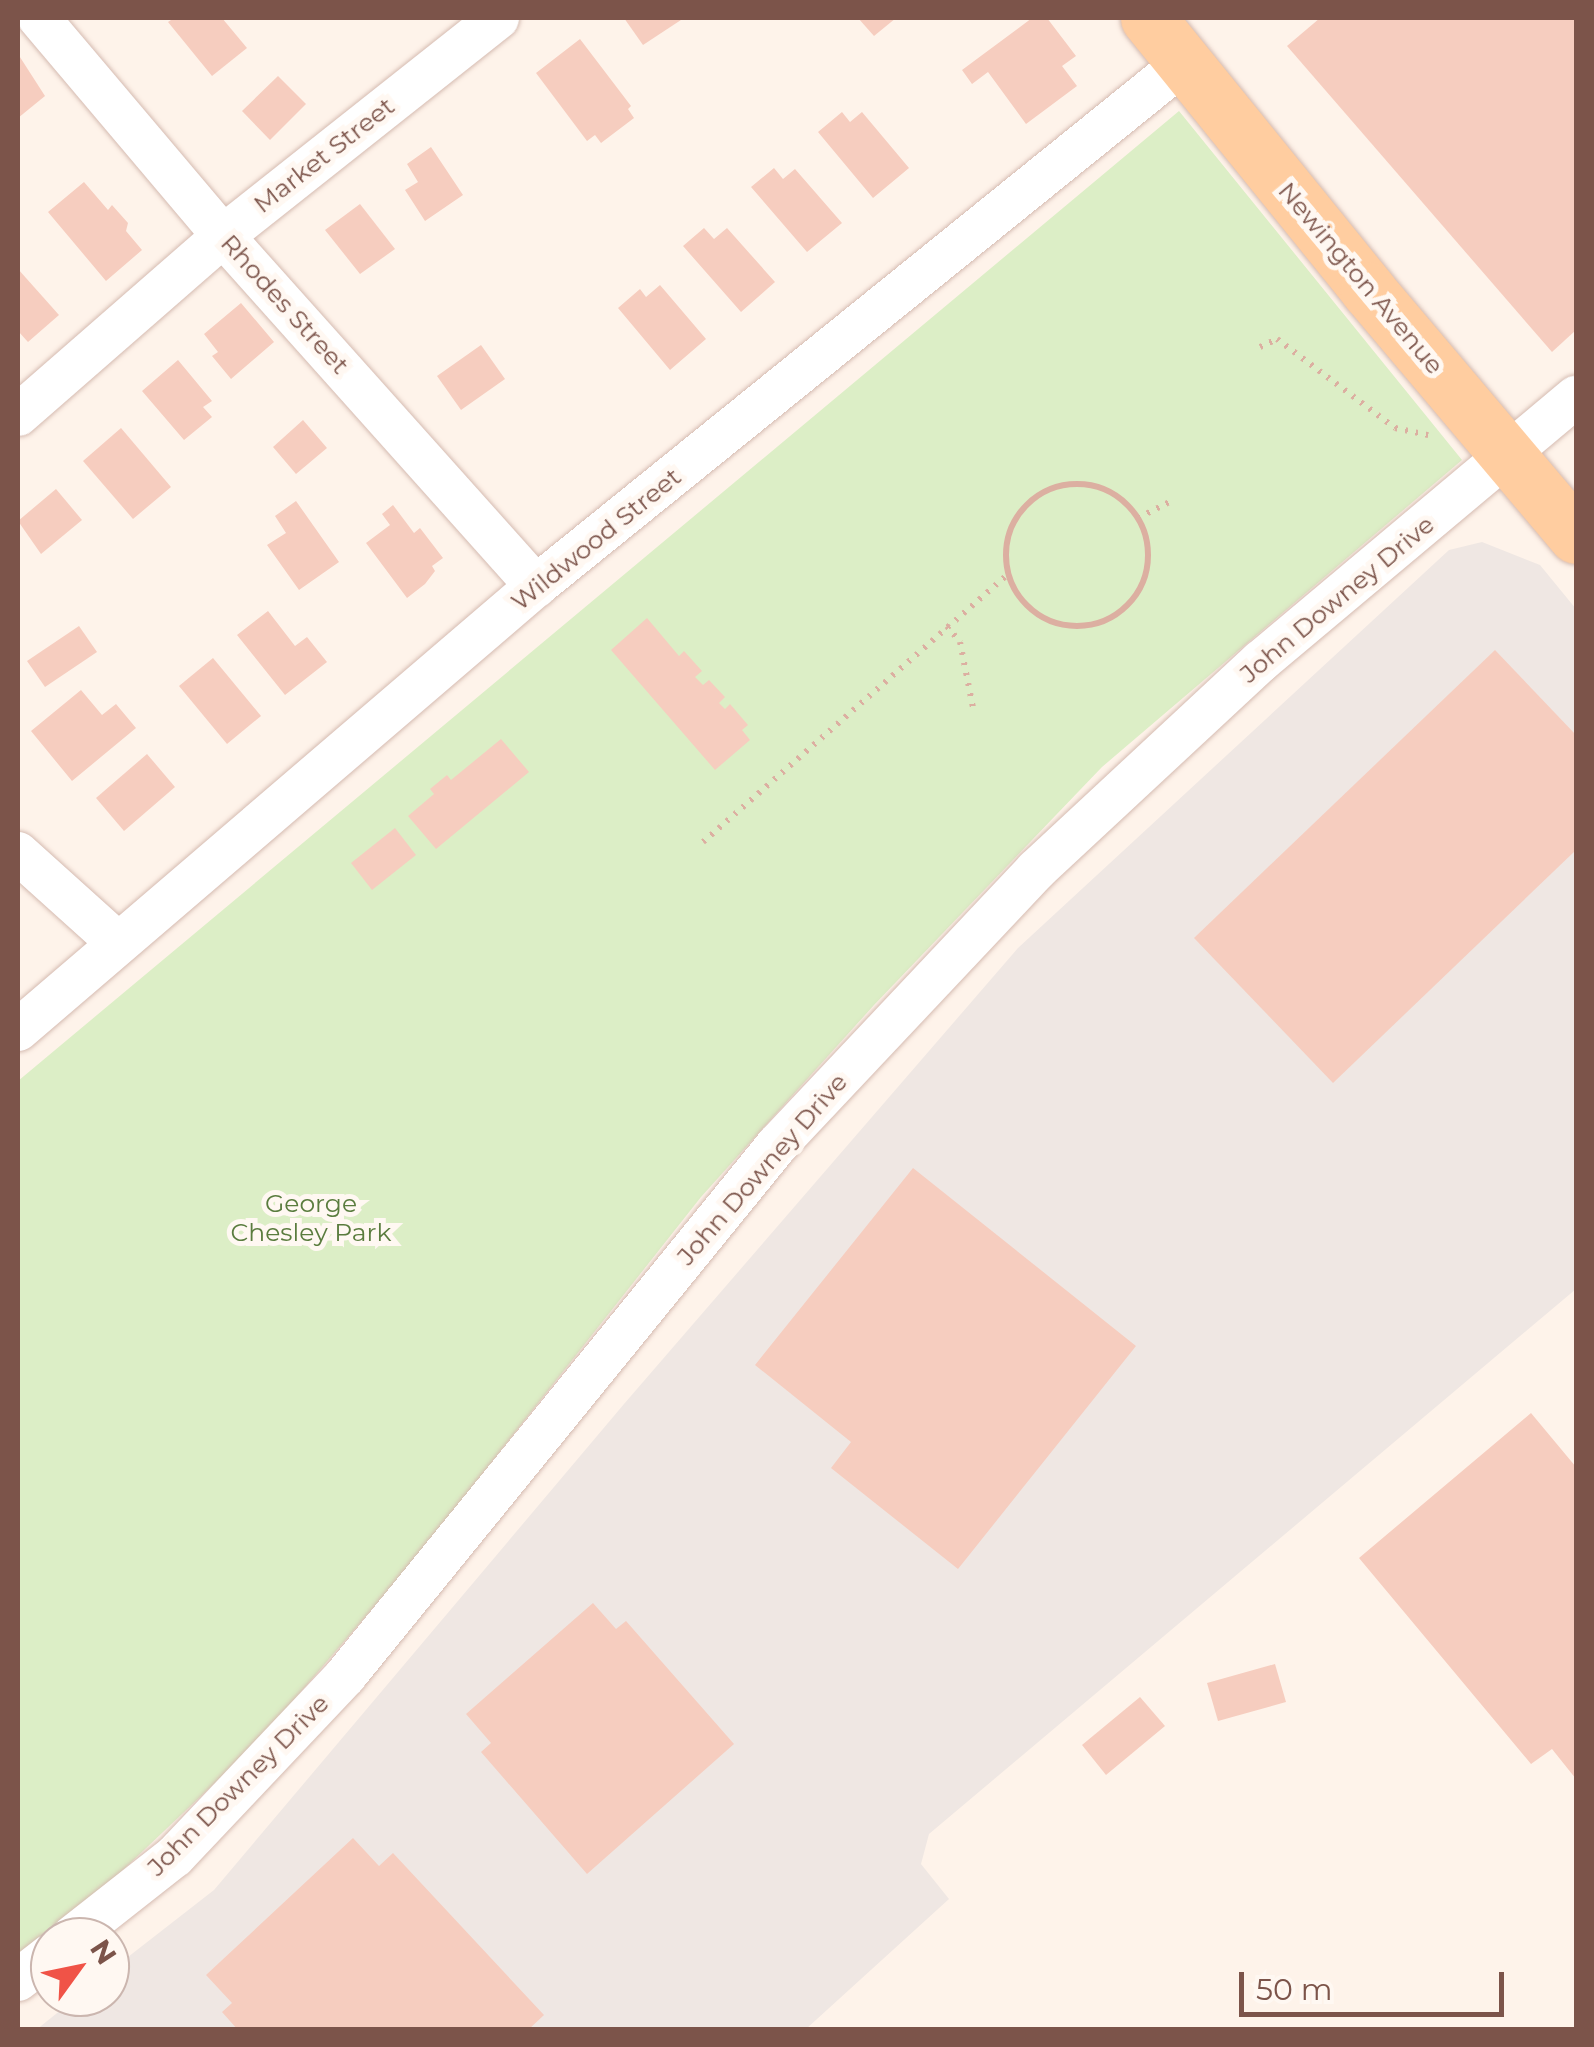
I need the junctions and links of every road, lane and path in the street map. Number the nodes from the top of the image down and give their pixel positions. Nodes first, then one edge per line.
1 (38, 18) edge
2 (498, 18) edge
3 (1148, 18) edge
4 (1184, 62) junction
5 (223, 236) junction
6 (1260, 346) dead end
7 (1576, 397) edge
8 (18, 415) edge
9 (1428, 435) dead end
10 (1510, 455) junction
11 (1170, 502) dead end
12 (1138, 518) junction
13 (1576, 536) edge
14 (1008, 572) junction
15 (536, 586) junction
16 (948, 626) junction
17 (974, 713) dead end
18 (703, 842) dead end
19 (18, 853) edge
20 (117, 942) junction
21 (18, 1030) edge
22 (97, 1917) edge

1 - 5 street, Rhodes Street
2 - 5 street, Market Street
3 - 4 main road, Newington Avenue
4 - 10 main road, Newington Avenue
4 - 15 street, Wildwood Street
5 - 8 street, Market Street
5 - 15 street, Rhodes Street
6 - 9 path
7 - 10 street, John Downey Drive
10 - 13 main road, Newington Avenue
10 - 22 street, John Downey Drive
11 - 12 path
12 - 14 path
12 - 14 path
14 - 16 path
15 - 20 street, Wildwood Street
16 - 17 path
16 - 18 path
19 - 20 street
20 - 21 street, Wildwood Street

